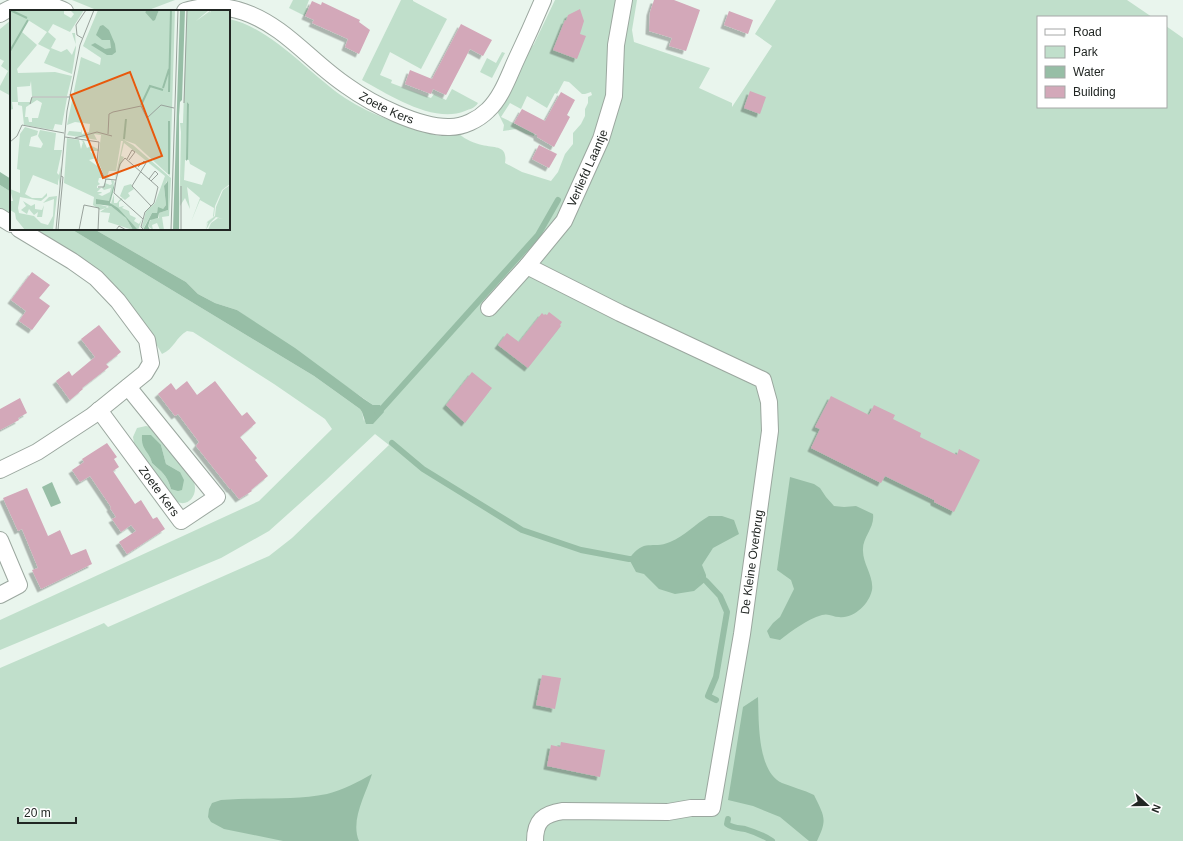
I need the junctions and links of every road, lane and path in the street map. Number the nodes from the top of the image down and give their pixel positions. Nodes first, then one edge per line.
1 (543, 0) edge
2 (624, 0) edge
3 (62, 10) edge
4 (189, 10) edge
5 (0, 14) edge
6 (0, 217) edge
7 (10, 223) edge
8 (21, 230) edge
9 (527, 266) junction
10 (489, 308) dead end
11 (128, 387) junction
12 (99, 410) junction
13 (0, 470) edge
14 (0, 540) edge
15 (0, 595) edge
16 (535, 841) edge

1 - 4 street, Zoete Kers
2 - 9 street, Verliefd Laantje
3 - 5 street
6 - 7 street
8 - 11 street
9 - 10 street, Verliefd Laantje
9 - 16 street, De Kleine Overbrug
11 - 12 street
11 - 12 street, Zoete Kers
12 - 13 street
14 - 15 street

